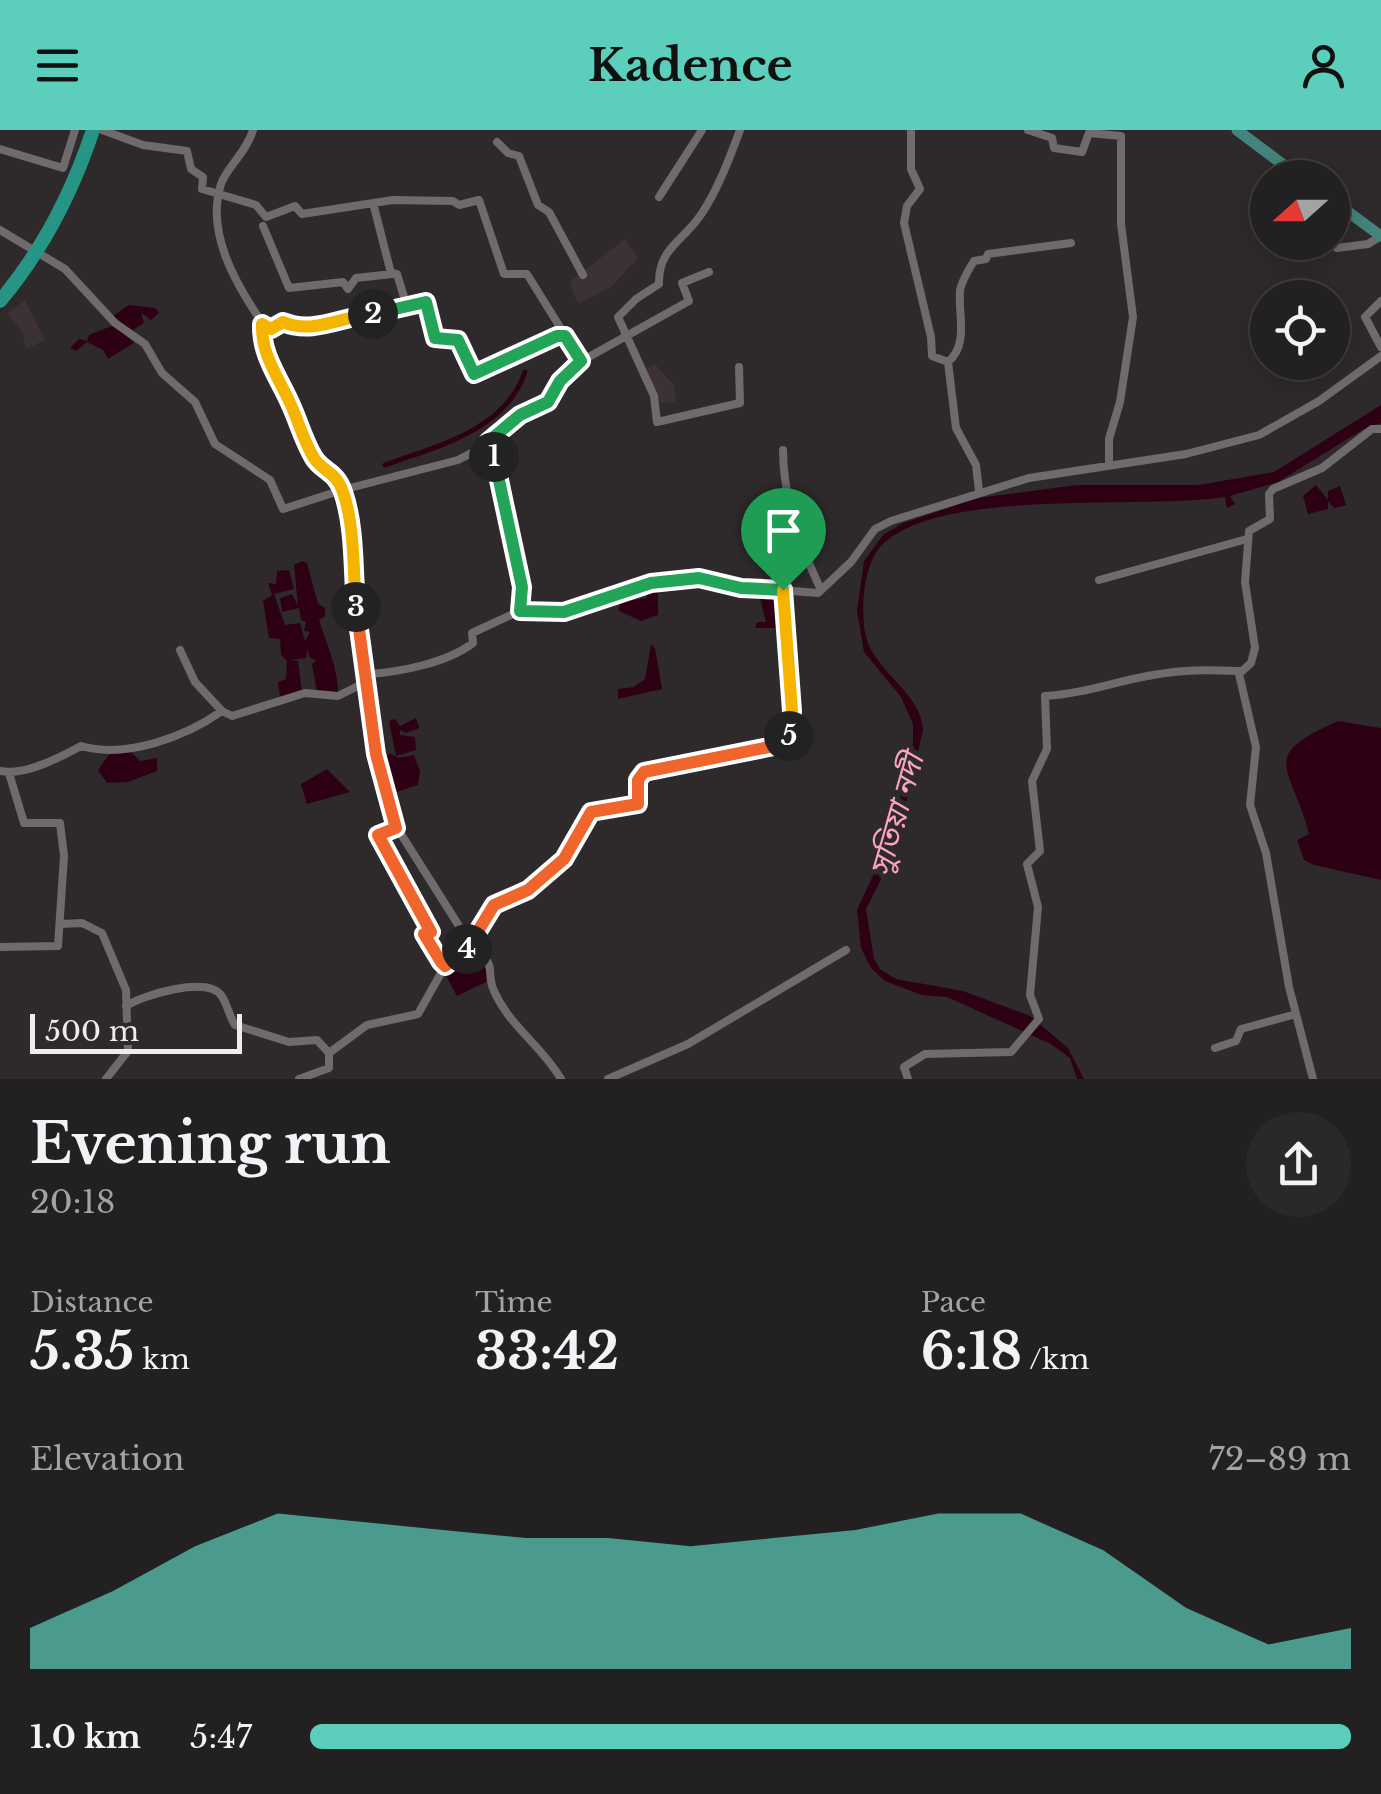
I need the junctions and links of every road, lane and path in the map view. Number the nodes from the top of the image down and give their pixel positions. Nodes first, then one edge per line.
1 (75, 130) edge
2 (93, 130) edge
3 (102, 130) edge
4 (253, 130) edge
5 (702, 130) edge
6 (740, 130) edge
7 (911, 130) edge
8 (1028, 130) edge
9 (1237, 130) edge
10 (497, 142) dead end
11 (0, 149) edge
12 (1278, 160) edge
13 (221, 196) junction
14 (659, 197) dead end
15 (372, 203) junction
16 (1350, 213) edge
17 (263, 226) dead end
18 (0, 230) edge
19 (1381, 236) edge
20 (1071, 243) dead end
21 (1350, 246) edge
22 (38, 252) junction
23 (709, 272) dead end
24 (392, 274) junction
25 (584, 275) dead end
26 (0, 301) edge
27 (1381, 302) edge
28 (407, 306) junction
29 (262, 324) junction
30 (562, 334) junction
31 (626, 336) junction
32 (1381, 348) edge
33 (1381, 356) edge
34 (581, 361) junction
35 (948, 362) junction
36 (739, 367) dead end
37 (1381, 428) edge
38 (489, 441) junction
39 (784, 450) dead end
40 (1109, 463) junction
41 (342, 490) junction
42 (979, 492) junction
43 (1247, 539) junction
44 (1099, 580) dead end
45 (783, 590) junction
46 (821, 590) junction
47 (520, 611) junction
48 (180, 650) dead end
49 (1240, 672) junction
50 (368, 678) junction
51 (222, 711) junction
52 (4, 772) edge
53 (396, 828) junction
54 (60, 924) junction
55 (471, 945) junction
56 (0, 947) edge
57 (846, 950) dead end
58 (445, 966) junction
59 (126, 1006) junction
60 (1296, 1014) junction
61 (1215, 1048) dead end
62 (329, 1053) junction
63 (106, 1079) edge
64 (299, 1079) edge
65 (561, 1079) edge
66 (608, 1079) edge
67 (908, 1079) edge
68 (1313, 1079) edge

1 - 11 street
2 - 22 highway
3 - 13 street
4 - 13 street
5 - 14 street
6 - 31 street
7 - 35 street
8 - 40 street
9 - 12 main road
10 - 25 street
13 - 15 street
13 - 29 street
15 - 24 street
15 - 30 street
16 - 19 main road
17 - 24 street
18 - 22 street
19 - 21 street
20 - 35 street
22 - 26 highway
22 - 41 street
23 - 31 street
24 - 28 street
27 - 32 street
28 - 29 street
28 - 30 street
29 - 41 street
30 - 34 street
31 - 34 street
31 - 36 street
33 - 40 street
34 - 38 street
35 - 42 street
37 - 43 street
38 - 41 street
38 - 47 street
39 - 46 street
40 - 42 street
41 - 50 street
42 - 46 street
43 - 44 street
43 - 49 street
45 - 46 street
45 - 47 street
45 - 55 street
47 - 50 street
48 - 51 street
49 - 60 street
49 - 67 street
50 - 51 street
50 - 53 street
51 - 52 street
52 - 54 street
53 - 55 street
53 - 58 street
54 - 56 street
54 - 59 street
55 - 58 street
55 - 65 street
57 - 66 street
58 - 62 street
59 - 62 street
59 - 63 street
60 - 61 street
60 - 68 street
62 - 64 street

